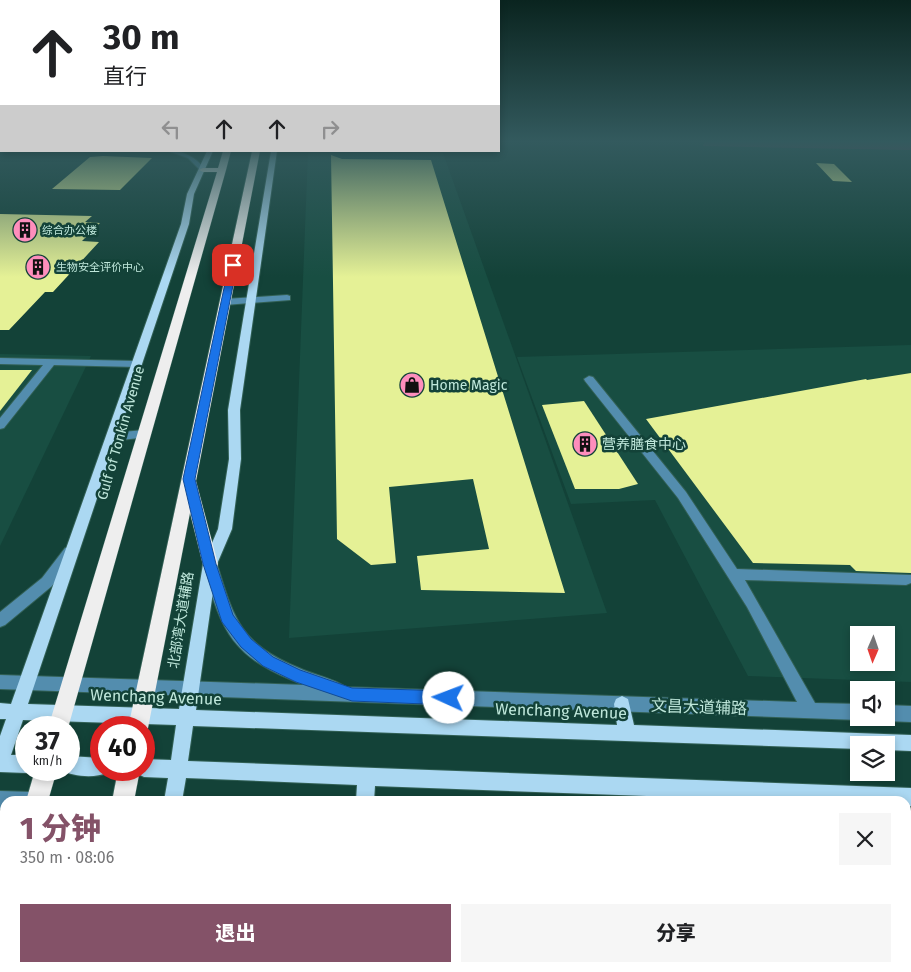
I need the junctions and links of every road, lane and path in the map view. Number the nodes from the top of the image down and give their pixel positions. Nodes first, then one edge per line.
1 (193, 186) edge
2 (217, 186) edge
3 (249, 186) edge
4 (268, 186) edge
5 (287, 298) dead end
6 (250, 300) junction
7 (225, 302) junction
8 (0, 361) edge
9 (51, 362) junction
10 (137, 364) junction
11 (589, 379) dead end
12 (0, 425) edge
13 (144, 434) junction
14 (112, 437) junction
15 (189, 479) junction
16 (74, 548) junction
17 (210, 564) junction
18 (733, 574) junction
19 (906, 579) dead end
20 (0, 621) edge
21 (0, 682) edge
22 (27, 683) junction
23 (71, 685) junction
24 (146, 687) junction
25 (190, 689) junction
26 (352, 695) junction
27 (622, 704) junction
28 (810, 710) junction
29 (0, 711) edge
30 (17, 712) junction
31 (850, 712) edge
32 (895, 713) edge
33 (911, 714) edge
34 (39, 716) edge
35 (62, 716) edge
36 (140, 716) edge
37 (186, 718) junction
38 (155, 721) edge
39 (627, 733) junction
40 (911, 744) edge
41 (0, 762) edge
42 (15, 763) edge
43 (155, 769) edge
44 (178, 770) junction
45 (367, 776) junction
46 (42, 781) edge
47 (127, 781) edge
48 (717, 795) edge
49 (37, 796) edge
50 (124, 796) edge
51 (174, 796) edge
52 (365, 796) edge
53 (814, 796) edge

1 - 10 main road
2 - 13 highway, Gulf of Tonkin Avenue
3 - 7 highway
4 - 6 main road, 北部湾大道辅路
5 - 6 street
6 - 7 street
6 - 17 main road, 北部湾大道辅路
7 - 15 highway
8 - 9 street
9 - 10 street
9 - 12 street
10 - 14 main road
11 - 18 street
13 - 14 street
13 - 23 highway, Gulf of Tonkin Avenue
14 - 16 main road
15 - 17 highway
15 - 24 highway
16 - 20 street
16 - 22 main road
17 - 25 main road, 北部湾大道辅路
17 - 26 street
18 - 19 street
18 - 28 street
21 - 22 street, 文昌大道辅路
22 - 23 street, 文昌大道辅路
22 - 30 main road
23 - 24 street, 文昌大道辅路
23 - 35 highway, Gulf of Tonkin Avenue
24 - 25 street, 文昌大道辅路
24 - 36 highway
25 - 26 street, 文昌大道辅路
25 - 37 main road, 北部湾大道辅路
26 - 27 street, 文昌大道辅路
27 - 28 street, 文昌大道辅路
27 - 39 main road
28 - 31 street, 文昌大道辅路
29 - 30 main road, Wenchang Avenue
30 - 34 main road, Wenchang Avenue
30 - 41 main road
32 - 33 street
37 - 38 main road, Wenchang Avenue
37 - 39 main road, Wenchang Avenue
37 - 44 main road, 北部湾大道辅路
39 - 40 main road, Wenchang Avenue
41 - 42 main road
43 - 44 main road
44 - 45 main road
44 - 51 main road, 北部湾大道辅路
45 - 48 main road
45 - 52 main road
46 - 49 highway
47 - 50 highway
48 - 53 main road

